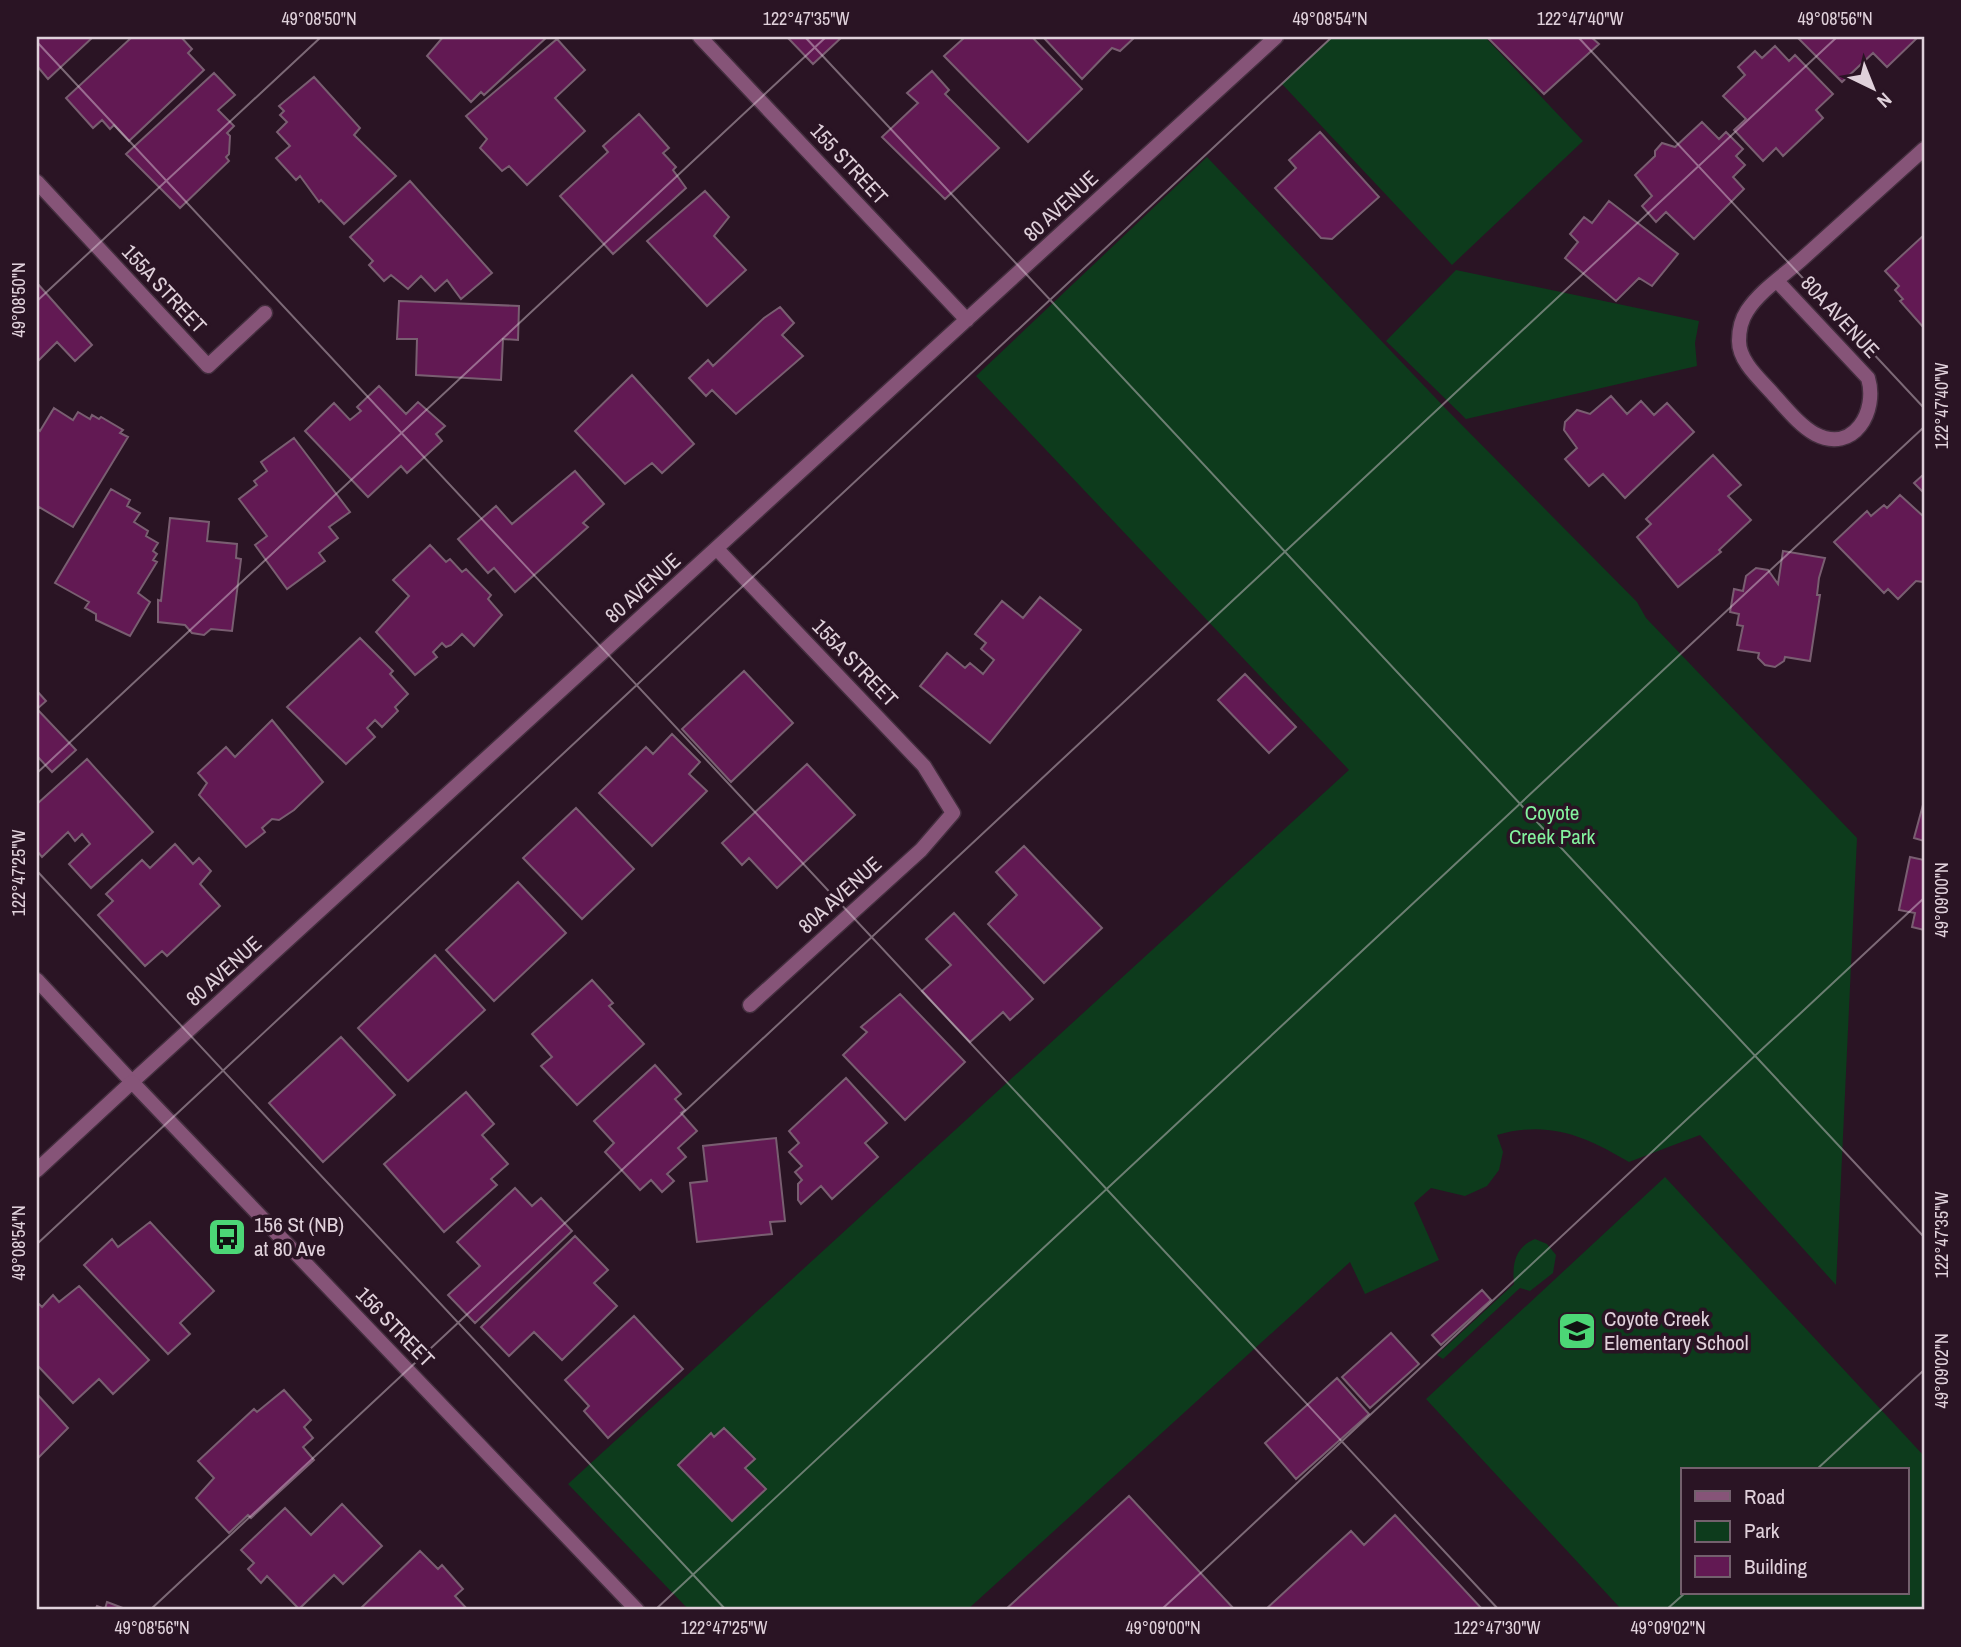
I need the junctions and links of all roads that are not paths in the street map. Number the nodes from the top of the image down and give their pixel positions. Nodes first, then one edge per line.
1 (700, 37) edge
2 (1276, 37) edge
3 (1924, 149) edge
4 (37, 182) edge
5 (1777, 281) junction
6 (265, 313) dead end
7 (967, 320) junction
8 (717, 549) junction
9 (953, 813) joint
10 (37, 980) edge
11 (750, 1005) dead end
12 (132, 1083) junction
13 (37, 1170) edge
14 (637, 1610) edge

1 - 7 street, 155 STREET
2 - 7 street, 80 AVENUE
3 - 5 street, 80A AVENUE
4 - 6 street, 155A STREET
5 - 5 street, 80A AVENUE
7 - 8 street, 80 AVENUE
8 - 9 street, 155A STREET
8 - 12 street, 80 AVENUE
9 - 11 street, 80A AVENUE
10 - 12 street, 156 STREET
12 - 13 street, 80 AVENUE
12 - 14 street, 156 STREET

